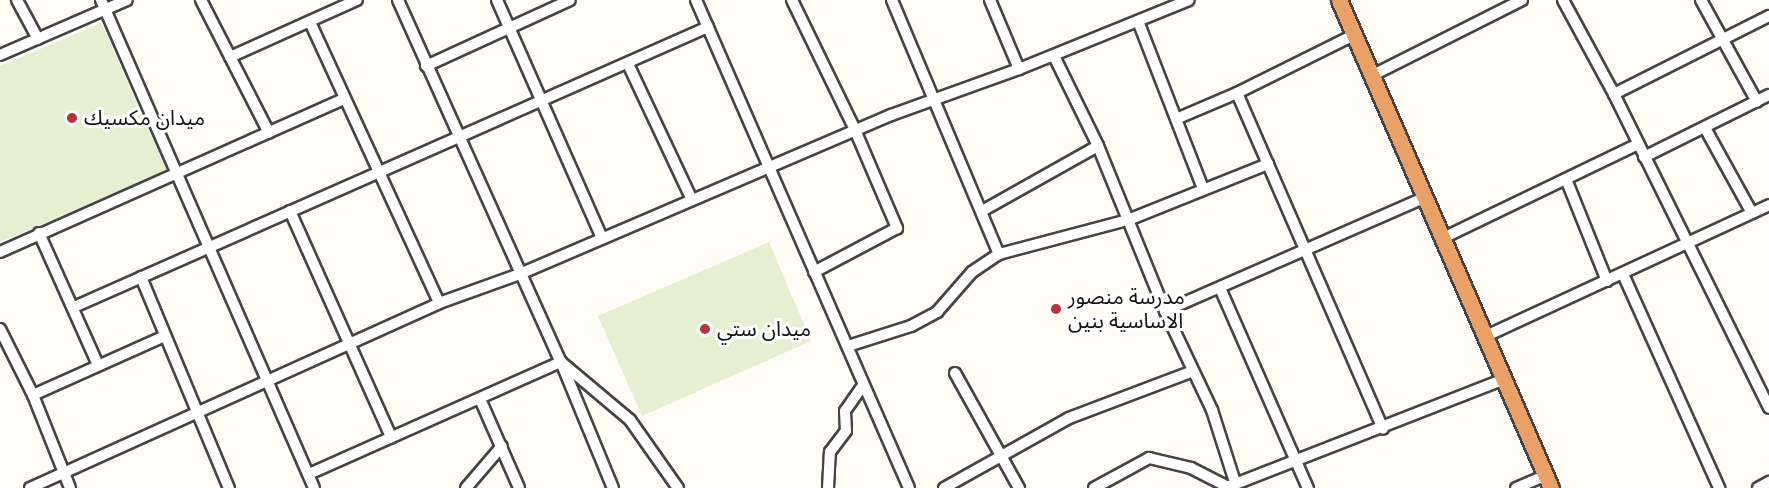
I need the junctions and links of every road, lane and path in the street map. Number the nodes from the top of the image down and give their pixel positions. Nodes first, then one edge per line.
1 (17, 0) edge
2 (128, 0) edge
3 (201, 0) edge
4 (357, 0) edge
5 (398, 0) edge
6 (497, 0) edge
7 (570, 0) edge
8 (696, 0) edge
9 (792, 0) edge
10 (892, 0) edge
11 (990, 0) edge
12 (1189, 0) edge
13 (1339, 0) edge
14 (1522, 0) edge
15 (1563, 0) edge
16 (1701, 0) edge
17 (103, 5) edge
18 (1769, 16) edge
19 (1138, 21) junction
20 (310, 22) junction
21 (510, 27) junction
22 (708, 27) junction
23 (1354, 35) junction
24 (38, 39) junction
25 (1723, 39) junction
26 (0, 55) edge
27 (1054, 56) junction
28 (230, 57) junction
29 (628, 64) junction
30 (426, 66) junction
31 (1019, 69) junction
32 (1371, 76) junction
33 (1237, 93) junction
34 (1614, 94) junction
35 (1769, 95) edge
36 (344, 99) junction
37 (934, 99) junction
38 (542, 102) junction
39 (1756, 102) junction
40 (1176, 119) junction
41 (1705, 128) junction
42 (855, 130) junction
43 (269, 133) junction
44 (457, 137) junction
45 (1638, 144) junction
46 (1098, 146) junction
47 (1644, 157) junction
48 (1268, 165) junction
49 (768, 166) junction
50 (379, 172) junction
51 (176, 175) junction
52 (1566, 179) junction
53 (1203, 189) junction
54 (1426, 197) junction
55 (691, 198) junction
56 (1769, 205) edge
57 (290, 211) junction
58 (982, 211) junction
59 (1752, 213) junction
60 (1128, 220) junction
61 (39, 233) junction
62 (602, 238) junction
63 (1443, 238) junction
64 (1686, 245) junction
65 (209, 246) junction
66 (0, 252) edge
67 (1305, 252) junction
68 (999, 254) junction
69 (814, 272) junction
70 (519, 274) junction
71 (1623, 274) junction
72 (141, 277) junction
73 (1607, 280) junction
74 (1220, 288) junction
75 (439, 303) junction
76 (74, 307) junction
77 (1165, 311) junction
78 (0, 329) edge
79 (165, 336) junction
80 (1486, 336) junction
81 (348, 343) junction
82 (848, 346) junction
83 (561, 362) junction
84 (98, 365) junction
85 (1191, 372) junction
86 (955, 374) dead end
87 (1504, 379) junction
88 (269, 380) junction
89 (863, 385) junction
90 (33, 395) junction
91 (480, 399) junction
92 (1769, 408) edge
93 (196, 414) junction
94 (1383, 429) junction
95 (391, 437) junction
96 (502, 446) junction
97 (1000, 457) junction
98 (1297, 462) junction
99 (63, 472) junction
100 (309, 474) junction
101 (1548, 482) edge
102 (1769, 482) edge
103 (1229, 485) edge
104 (958, 486) edge
105 (30, 488) edge
106 (70, 488) edge
107 (229, 488) edge
108 (315, 488) edge
109 (466, 488) edge
110 (519, 488) edge
111 (613, 488) edge
112 (678, 488) edge
113 (828, 488) edge
114 (909, 488) edge
115 (944, 488) edge
116 (1019, 488) edge
117 (1094, 488) edge
118 (1308, 488) edge
119 (1516, 488) edge
120 (1719, 488) edge
121 (1758, 488) edge

1 - 24 street
2 - 17 street
3 - 28 street
4 - 20 street
5 - 30 street
6 - 21 street
7 - 21 street
8 - 22 street
9 - 42 street
10 - 37 street
11 - 31 street
12 - 19 street
13 - 23 highway
14 - 32 street
15 - 34 street
16 - 25 street
17 - 24 street
17 - 51 street
18 - 25 street
19 - 27 street
19 - 40 street
20 - 28 street
20 - 36 street
21 - 30 street
21 - 38 street
22 - 29 street
22 - 49 street
23 - 32 highway
23 - 33 street
24 - 26 street
25 - 34 street
25 - 39 street
27 - 31 street
27 - 46 street
28 - 43 street
29 - 38 street
29 - 55 street
30 - 44 street
31 - 37 street
32 - 54 highway
33 - 40 street
33 - 48 street
34 - 45 street
35 - 39 street
36 - 43 street
36 - 50 street
37 - 42 street
37 - 58 street
38 - 44 street
38 - 62 street
39 - 41 street
40 - 53 street
41 - 47 street
41 - 59 street
42 - 49 street
42 - 69 street
43 - 51 street
44 - 50 street
44 - 70 street
45 - 47 street
45 - 52 street
46 - 58 street
46 - 60 street
47 - 64 street
48 - 53 street
48 - 67 street
49 - 55 street
49 - 69 street
50 - 57 street
50 - 75 street
51 - 61 street
51 - 65 street
52 - 63 street
52 - 73 street
53 - 60 street
54 - 63 highway
54 - 67 street
55 - 62 street
56 - 59 street
57 - 65 street
57 - 81 street
58 - 68 street
59 - 64 street
60 - 68 street
60 - 77 street
61 - 66 street
61 - 76 street
62 - 70 street
63 - 80 highway
64 - 71 street
64 - 92 street
65 - 72 street
65 - 88 street
67 - 74 street
67 - 94 street
68 - 82 street
69 - 82 street
70 - 75 street
70 - 83 street
71 - 73 street
71 - 120 street
72 - 76 street
72 - 79 street
73 - 80 street
74 - 77 street
74 - 98 street
75 - 81 street
76 - 84 street
77 - 85 street
78 - 90 street
79 - 84 street
79 - 93 street
80 - 87 highway
81 - 88 street
81 - 95 street
82 - 89 street
83 - 91 street
83 - 111 street
83 - 112 street
84 - 90 street
85 - 97 street
85 - 103 street
86 - 97 street
87 - 94 street
87 - 101 highway
88 - 93 street
88 - 100 street
89 - 113 street
89 - 114 street
90 - 99 street
91 - 95 street
91 - 96 street
93 - 99 street
93 - 107 street
94 - 98 street
95 - 100 street
96 - 109 street
96 - 110 street
97 - 104 street
97 - 116 street
98 - 103 street
98 - 118 street
99 - 105 street
99 - 106 street
100 - 108 street
101 - 119 street
102 - 121 street
103 - 117 street
104 - 115 street

